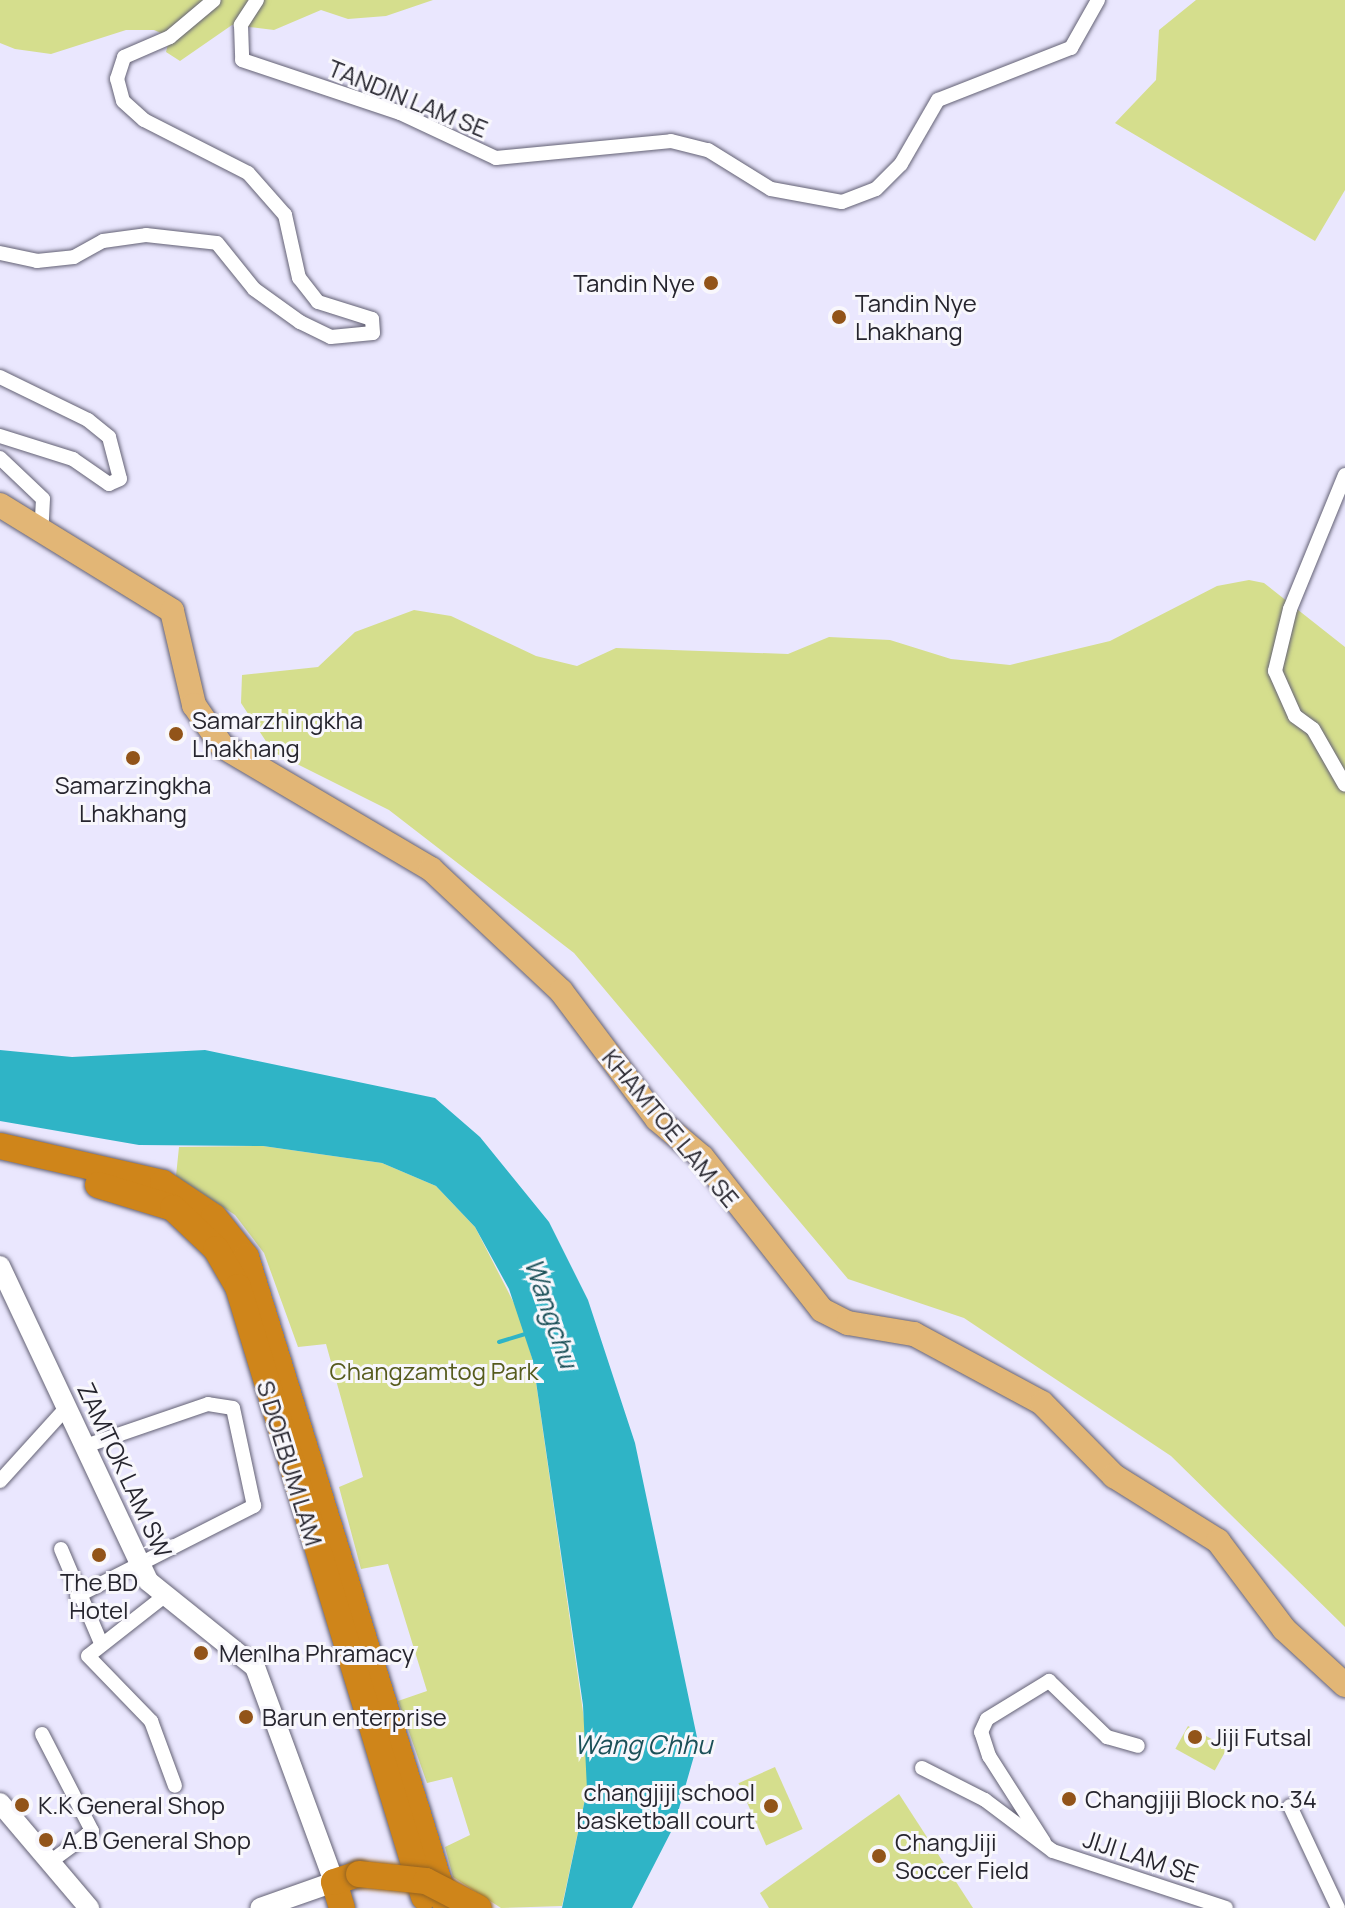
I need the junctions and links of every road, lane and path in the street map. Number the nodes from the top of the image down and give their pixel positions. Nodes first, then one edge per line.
1 (214, 0) edge
2 (257, 0) edge
3 (1098, 0) edge
4 (0, 253) edge
5 (0, 377) edge
6 (0, 436) edge
7 (0, 458) edge
8 (1345, 475) edge
9 (0, 505) edge
10 (41, 534) junction
11 (1345, 785) edge
12 (0, 1146) edge
13 (0, 1164) edge
14 (0, 1266) edge
15 (6, 1293) edge
16 (68, 1406) junction
17 (85, 1446) junction
18 (0, 1481) edge
19 (61, 1549) dead end
20 (139, 1565) junction
21 (167, 1594) junction
22 (77, 1596) junction
23 (100, 1641) junction
24 (1345, 1685) edge
25 (42, 1734) dead end
26 (1138, 1746) dead end
27 (922, 1768) dead end
28 (175, 1786) dead end
29 (0, 1803) edge
30 (1290, 1806) dead end
31 (1044, 1843) junction
32 (50, 1862) junction
33 (342, 1895) edge
34 (89, 1908) edge
35 (260, 1908) edge
36 (428, 1908) edge
37 (447, 1908) edge
38 (478, 1908) edge
39 (1226, 1908) edge
40 (1338, 1908) edge

1 - 4 street
2 - 3 street, TANDIN LAM SE
5 - 6 street
7 - 10 street
8 - 11 street
9 - 10 main road, KHAMTOE LAM SE
10 - 24 main road, KHAMTOE LAM SE
12 - 37 highway, S DOEBUM LAM
13 - 36 highway, S DOEBUM LAM
14 - 15 street, ZAMTOK LAM SW
15 - 16 street, ZAMTOK LAM SW
16 - 17 street, ZAMTOK LAM SW
16 - 18 street
17 - 20 street, ZAMTOK LAM SW
17 - 20 street
19 - 22 street
20 - 21 street, ZAMTOK LAM SW
20 - 22 street
21 - 23 street
21 - 33 street, ZAMTOK LAM SW
22 - 23 street
23 - 28 street
25 - 32 street
26 - 31 street
27 - 31 street, JIJI LAM SE
29 - 32 street
30 - 40 street
31 - 39 street, JIJI LAM SE
32 - 34 street
33 - 35 street
33 - 38 highway, bridge

